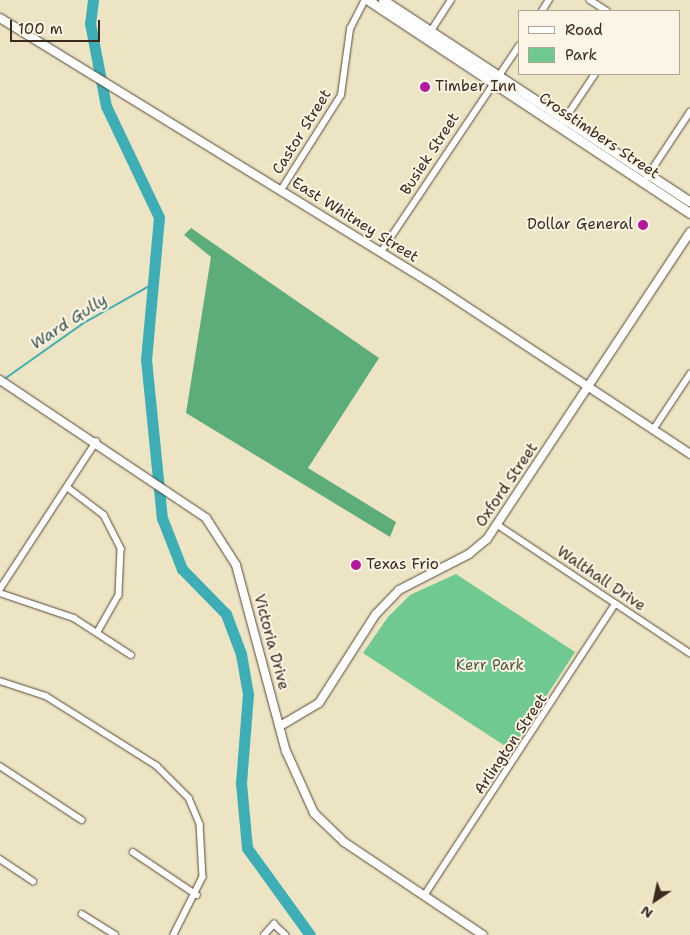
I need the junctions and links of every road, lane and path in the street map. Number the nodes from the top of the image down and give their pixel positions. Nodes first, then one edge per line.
1 (366, 0) edge
2 (383, 0) edge
3 (451, 0) edge
4 (590, 0) edge
5 (605, 10) edge
6 (0, 18) edge
7 (428, 34) junction
8 (518, 47) edge
9 (594, 75) edge
10 (496, 79) junction
11 (690, 112) edge
12 (563, 123) junction
13 (646, 179) junction
14 (281, 190) junction
15 (690, 202) edge
16 (690, 213) edge
17 (690, 232) edge
18 (381, 252) junction
19 (690, 374) edge
20 (0, 380) edge
21 (589, 387) junction
22 (654, 430) junction
23 (96, 442) junction
24 (690, 454) edge
25 (67, 487) junction
26 (498, 525) junction
27 (0, 589) edge
28 (0, 593) edge
29 (615, 604) junction
30 (98, 632) junction
31 (690, 653) edge
32 (131, 655) dead end
33 (0, 681) edge
34 (280, 726) junction
35 (0, 766) edge
36 (82, 820) dead end
37 (133, 852) dead end
38 (0, 860) edge
39 (33, 881) dead end
40 (197, 895) junction
41 (424, 896) junction
42 (82, 914) dead end
43 (115, 935) edge
44 (174, 935) edge
45 (264, 935) edge
46 (286, 935) edge
47 (483, 935) edge

1 - 7 main road, Crosstimbers Street
1 - 14 street, Castor Street
2 - 7 main road, Crosstimbers Street
3 - 7 street
4 - 5 street
6 - 14 street, East Whitney Street
7 - 10 main road, Crosstimbers Street
8 - 10 street, Busiek Street
9 - 12 street
10 - 12 main road, Crosstimbers Street
10 - 18 street, Busiek Street
11 - 13 street
12 - 13 main road, Crosstimbers Street
13 - 15 main road, Crosstimbers Street
13 - 16 main road, Crosstimbers Street
14 - 18 street, East Whitney Street
17 - 21 street, Oxford Street
18 - 21 street, East Whitney Street
19 - 22 street
20 - 23 street, Victoria Drive
21 - 22 street, East Whitney Street
21 - 26 street, Oxford Street
22 - 24 street, East Whitney Street
23 - 25 street
23 - 34 street, Victoria Drive
25 - 27 street
25 - 30 street
26 - 29 street, Walthall Drive
26 - 34 street, Oxford Street
28 - 30 street
29 - 31 street, Walthall Drive
29 - 41 street, Arlington Street
30 - 32 street
33 - 40 street
34 - 41 street, Victoria Drive
35 - 36 street
37 - 40 street
38 - 39 street
40 - 44 street
41 - 47 street, Victoria Drive
42 - 43 street
45 - 46 street

